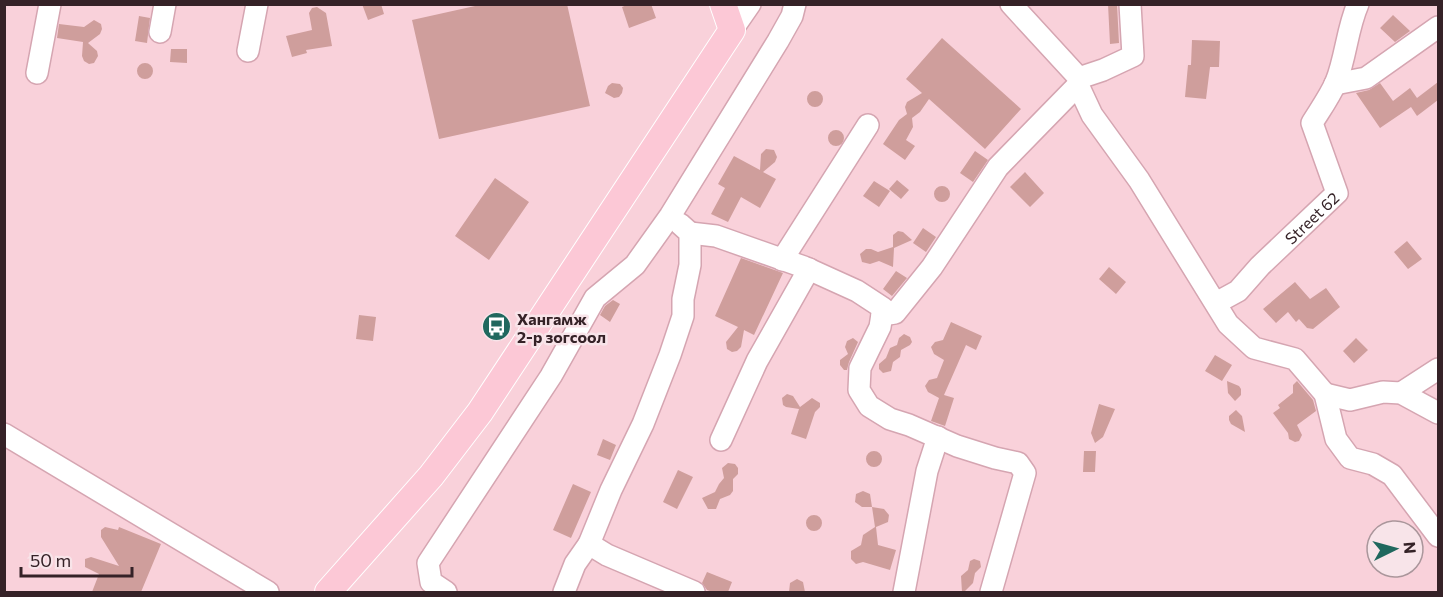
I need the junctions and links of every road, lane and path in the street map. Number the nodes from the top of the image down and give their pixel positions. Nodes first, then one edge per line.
1 (50, 4) edge
2 (165, 4) edge
3 (257, 4) edge
4 (723, 4) edge
5 (750, 4) edge
6 (795, 4) edge
7 (1011, 4) edge
8 (1130, 4) edge
9 (1358, 4) edge
10 (1438, 27) edge
11 (732, 30) junction
12 (160, 32) dead end
13 (248, 51) dead end
14 (37, 73) dead end
15 (1078, 82) junction
16 (1335, 84) junction
17 (868, 125) dead end
18 (670, 216) junction
19 (690, 233) junction
20 (782, 260) junction
21 (809, 269) junction
22 (1216, 303) junction
23 (882, 315) junction
24 (1438, 369) edge
25 (1401, 393) junction
26 (1325, 394) junction
27 (1438, 413) edge
28 (4, 435) edge
29 (938, 437) junction
30 (721, 440) dead end
31 (1438, 536) edge
32 (589, 544) junction
33 (268, 592) edge
34 (328, 592) edge
35 (446, 592) edge
36 (564, 592) edge
37 (694, 592) edge
38 (904, 592) edge
39 (991, 592) edge

1 - 14 street
2 - 12 street
3 - 13 street
4 - 11 main road
5 - 11 street
6 - 18 street
7 - 15 street
8 - 15 street
9 - 16 street, Street 62
10 - 16 street
11 - 34 main road
15 - 22 street
15 - 23 street
16 - 22 street, Street 62
17 - 20 street
18 - 19 street
18 - 35 street
19 - 20 street
19 - 32 street
20 - 21 street
21 - 23 street
21 - 30 street
22 - 26 street
23 - 29 street
24 - 25 street
25 - 26 street
25 - 27 street
26 - 31 street
28 - 33 street
29 - 38 street
29 - 39 street
32 - 36 street
32 - 37 street

